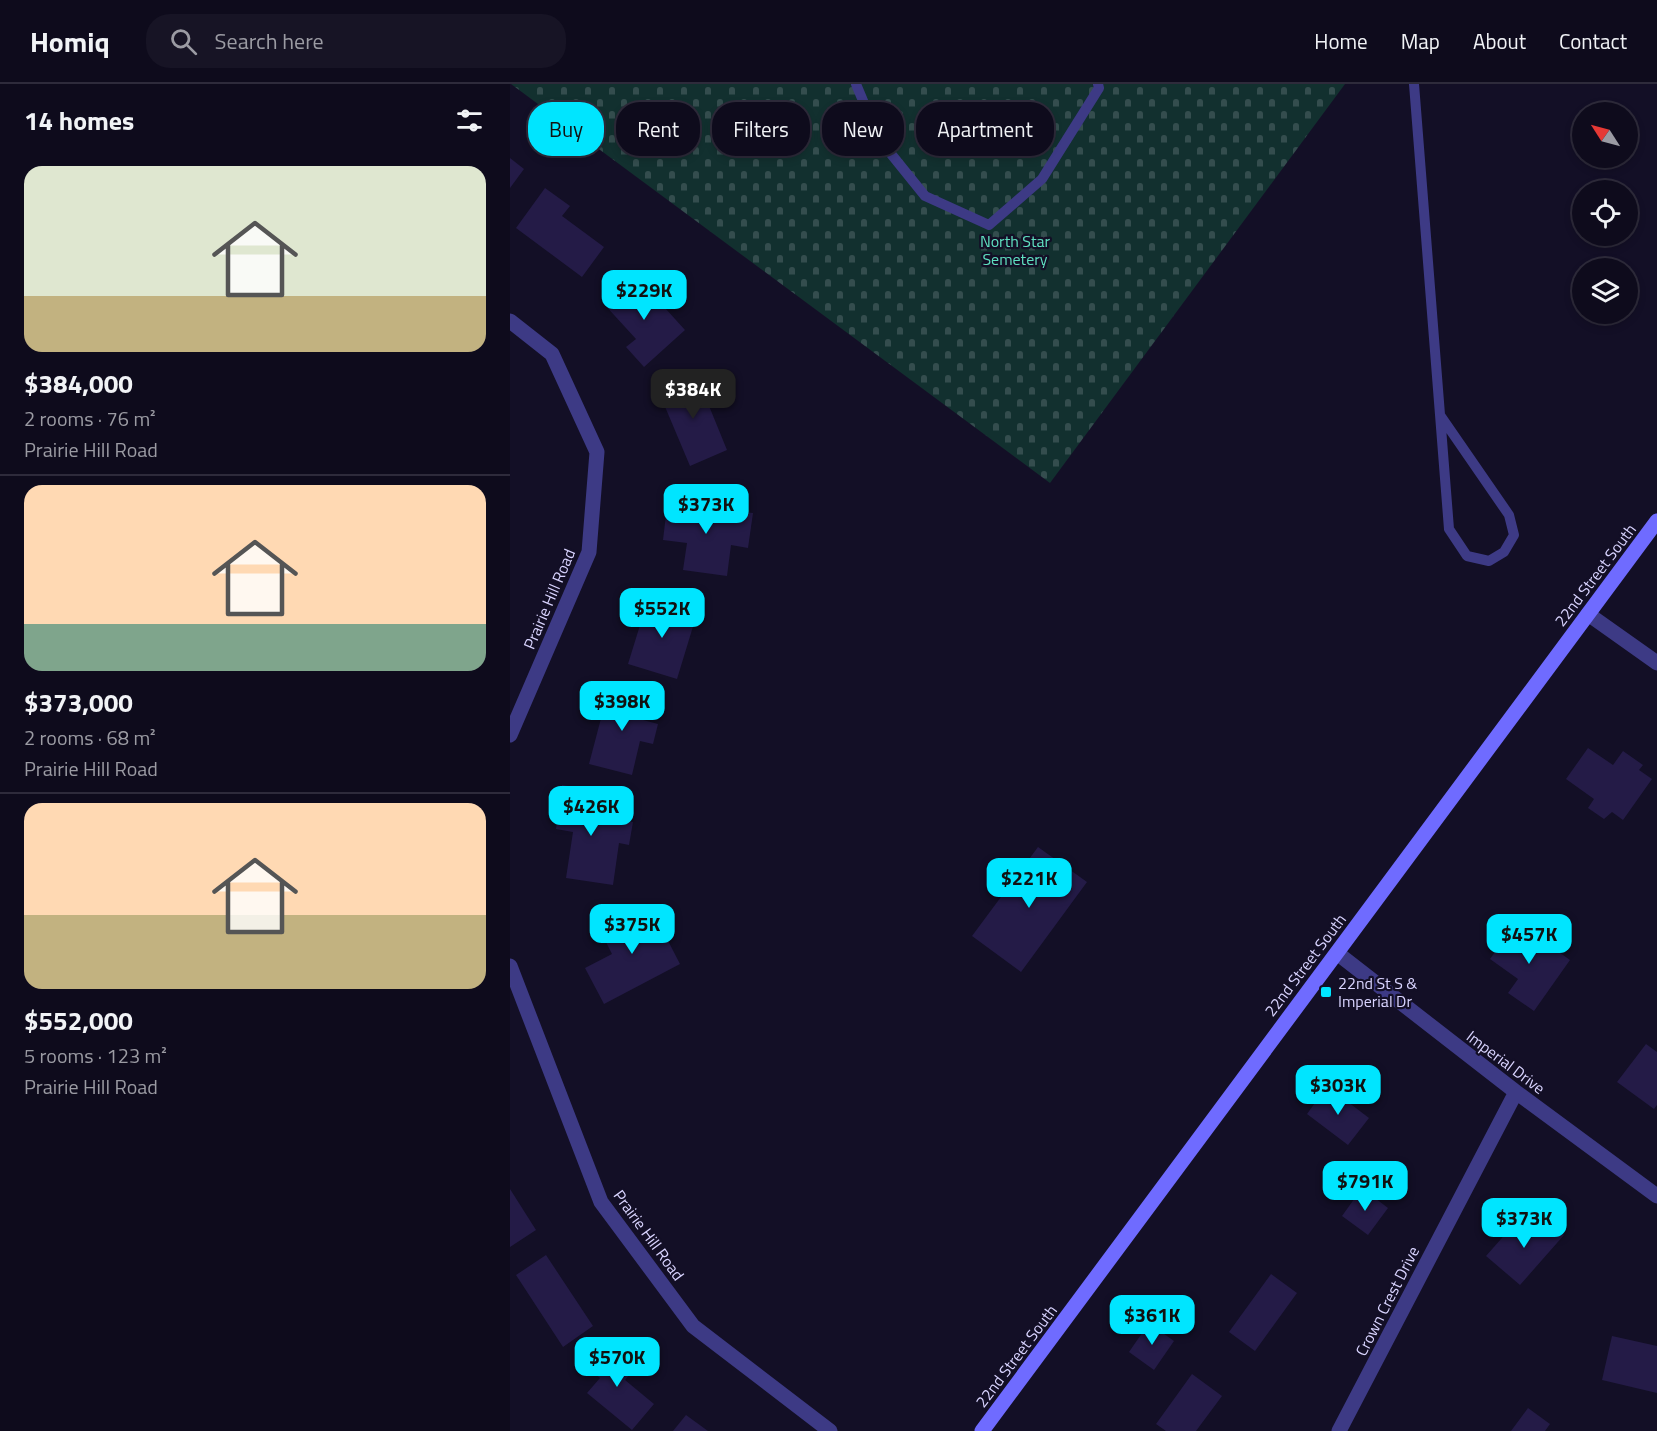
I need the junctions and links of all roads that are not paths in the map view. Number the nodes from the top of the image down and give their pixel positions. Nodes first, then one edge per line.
1 (856, 84) edge
2 (1098, 84) edge
3 (1414, 84) edge
4 (510, 321) edge
5 (1440, 415) junction
6 (1657, 520) edge
7 (1588, 614) junction
8 (1657, 663) edge
9 (510, 735) edge
10 (1337, 953) junction
11 (511, 974) edge
12 (1516, 1092) junction
13 (1657, 1196) edge
14 (830, 1431) edge
15 (982, 1431) edge
16 (1339, 1431) edge

1 - 2 lane
3 - 5 lane
4 - 9 street, Prairie Hill Road
5 - 5 lane
6 - 7 street, 22nd Street South
7 - 8 street
7 - 10 street, 22nd Street South
10 - 12 street, Imperial Drive
10 - 15 street, 22nd Street South
11 - 14 street, Prairie Hill Road
12 - 13 street, Imperial Drive
12 - 16 street, Crown Crest Drive

